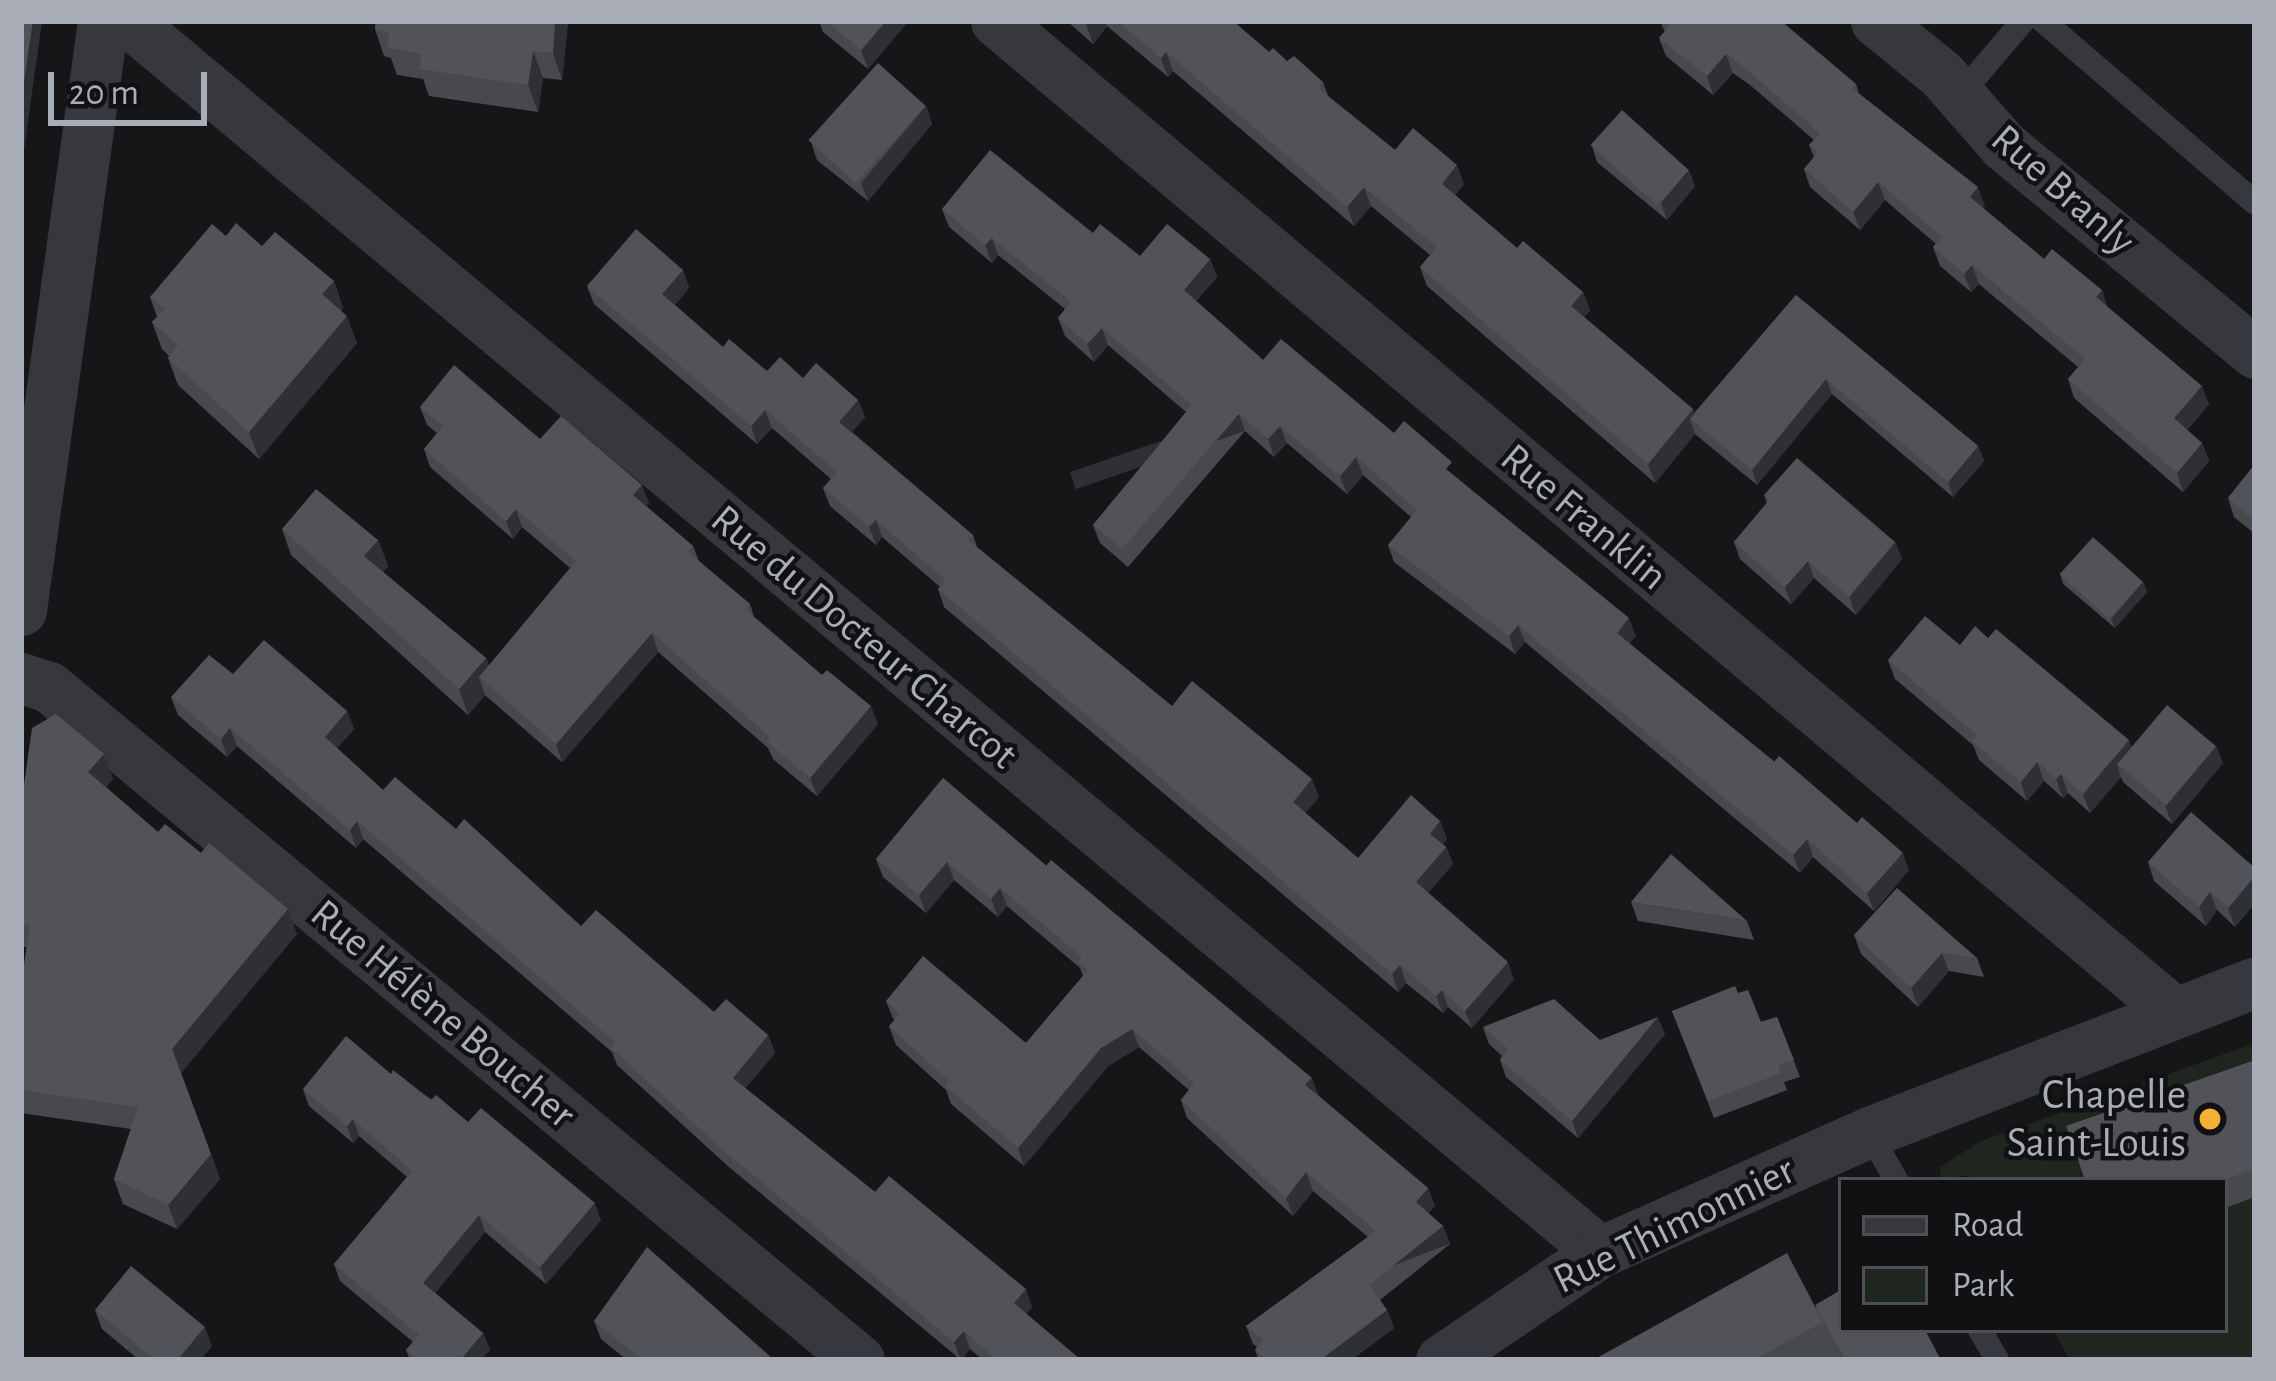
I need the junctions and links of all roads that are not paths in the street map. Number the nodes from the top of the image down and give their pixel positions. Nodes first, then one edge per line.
1 (103, 21) edge
2 (128, 21) edge
3 (996, 21) edge
4 (1876, 21) edge
5 (2024, 21) edge
6 (2044, 21) edge
7 (1960, 95) junction
8 (2255, 203) edge
9 (2255, 353) edge
10 (21, 610) edge
11 (21, 678) edge
12 (2255, 982) edge
13 (2173, 1011) junction
14 (1869, 1132) junction
15 (1894, 1177) edge
16 (1600, 1252) junction
17 (1982, 1333) edge
18 (859, 1360) edge
19 (1441, 1360) edge
20 (1997, 1360) edge

1 - 10 street
2 - 16 street, Rue du Docteur Charcot
3 - 13 street, Rue Franklin
4 - 7 street, Rue Branly
5 - 7 lane
6 - 8 lane
7 - 9 street, Rue Branly
11 - 18 street, Rue Hélène Boucher
12 - 13 street, Rue Thimonnier
13 - 14 street, Rue Thimonnier
14 - 15 lane
14 - 16 street, Rue Thimonnier
16 - 19 street, Rue Thimonnier
17 - 20 lane

